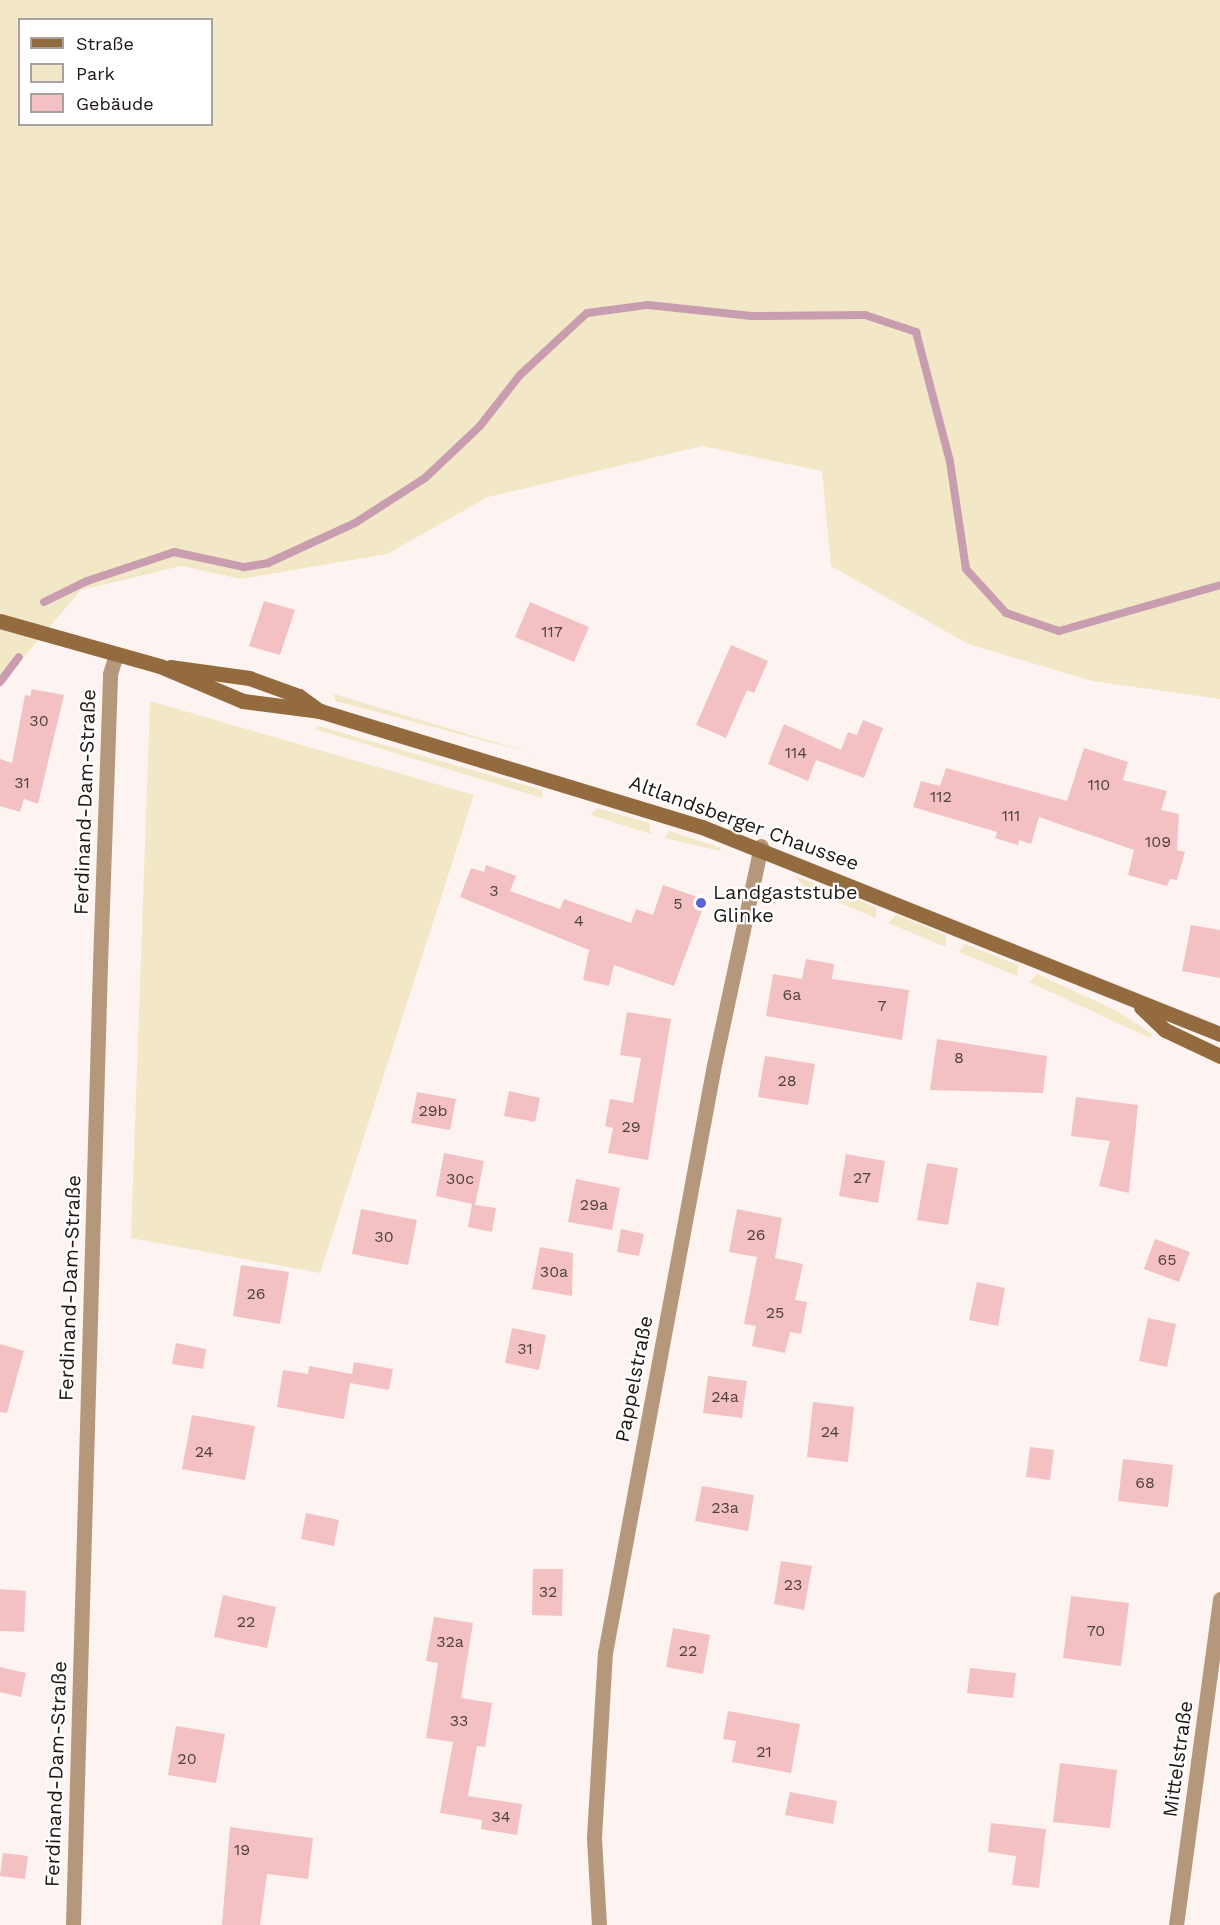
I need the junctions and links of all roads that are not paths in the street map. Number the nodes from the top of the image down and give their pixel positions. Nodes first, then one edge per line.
1 (1, 621) edge
2 (116, 654) junction
3 (160, 666) junction
4 (320, 711) junction
5 (761, 846) junction
6 (1141, 1007) junction
7 (1220, 1034) edge
8 (1220, 1056) edge
9 (1220, 1599) edge
10 (73, 1925) edge
11 (599, 1925) edge
12 (1176, 1925) edge

1 - 2 main road, Altlandsberger Chaussee
2 - 3 main road, Altlandsberger Chaussee
2 - 10 street, Ferdinand-Dam-Straße
3 - 4 main road, Altlandsberger Chaussee
3 - 4 main road, Altlandsberger Chaussee
4 - 5 main road, Altlandsberger Chaussee
5 - 6 main road, Altlandsberger Chaussee
5 - 11 street, Pappelstraße
6 - 7 main road, Altlandsberger Chaussee
6 - 8 main road, Altlandsberger Chaussee
9 - 12 street, Mittelstraße

